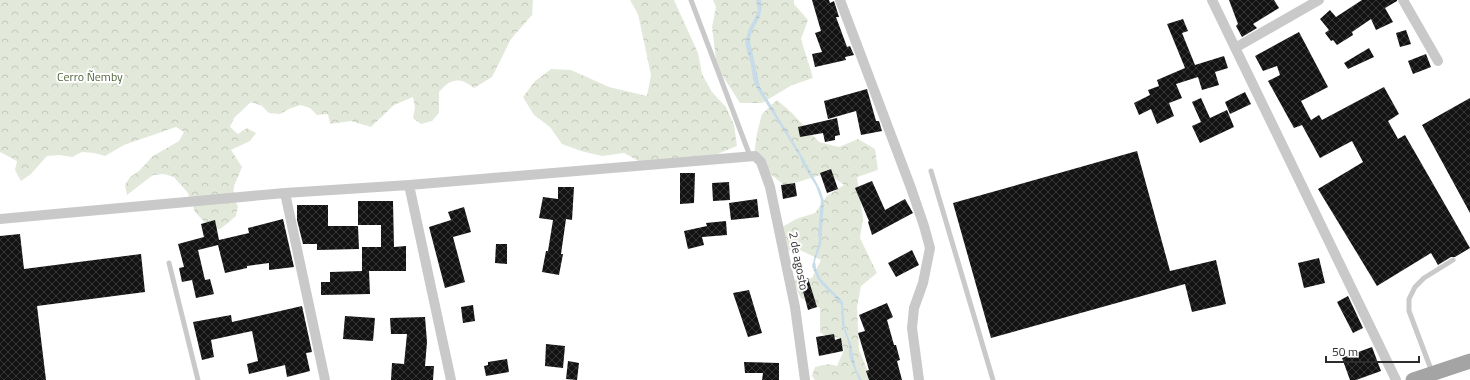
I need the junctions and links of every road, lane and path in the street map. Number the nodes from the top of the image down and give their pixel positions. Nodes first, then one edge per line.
1 (692, 0) edge
2 (840, 0) edge
3 (1212, 0) edge
4 (1319, 0) edge
5 (1403, 0) edge
6 (1235, 48) junction
7 (1438, 61) dead end
8 (750, 156) junction
9 (931, 171) dead end
10 (409, 185) junction
11 (285, 193) junction
12 (0, 219) edge
13 (1453, 260) dead end
14 (169, 263) dead end
15 (1470, 362) edge
16 (1433, 374) junction
17 (198, 380) edge
18 (325, 380) edge
19 (451, 380) edge
20 (805, 380) edge
21 (919, 380) edge
22 (993, 380) edge
23 (1396, 380) edge
24 (1413, 380) edge

1 - 8 lane
2 - 21 street
3 - 6 street
4 - 6 street
5 - 7 street
6 - 23 street
8 - 10 street
8 - 20 street, 2 de agosto
9 - 22 lane
10 - 11 street
10 - 19 street
11 - 12 street
11 - 18 street
13 - 16 lane
14 - 17 lane
15 - 16 main road
16 - 24 main road

